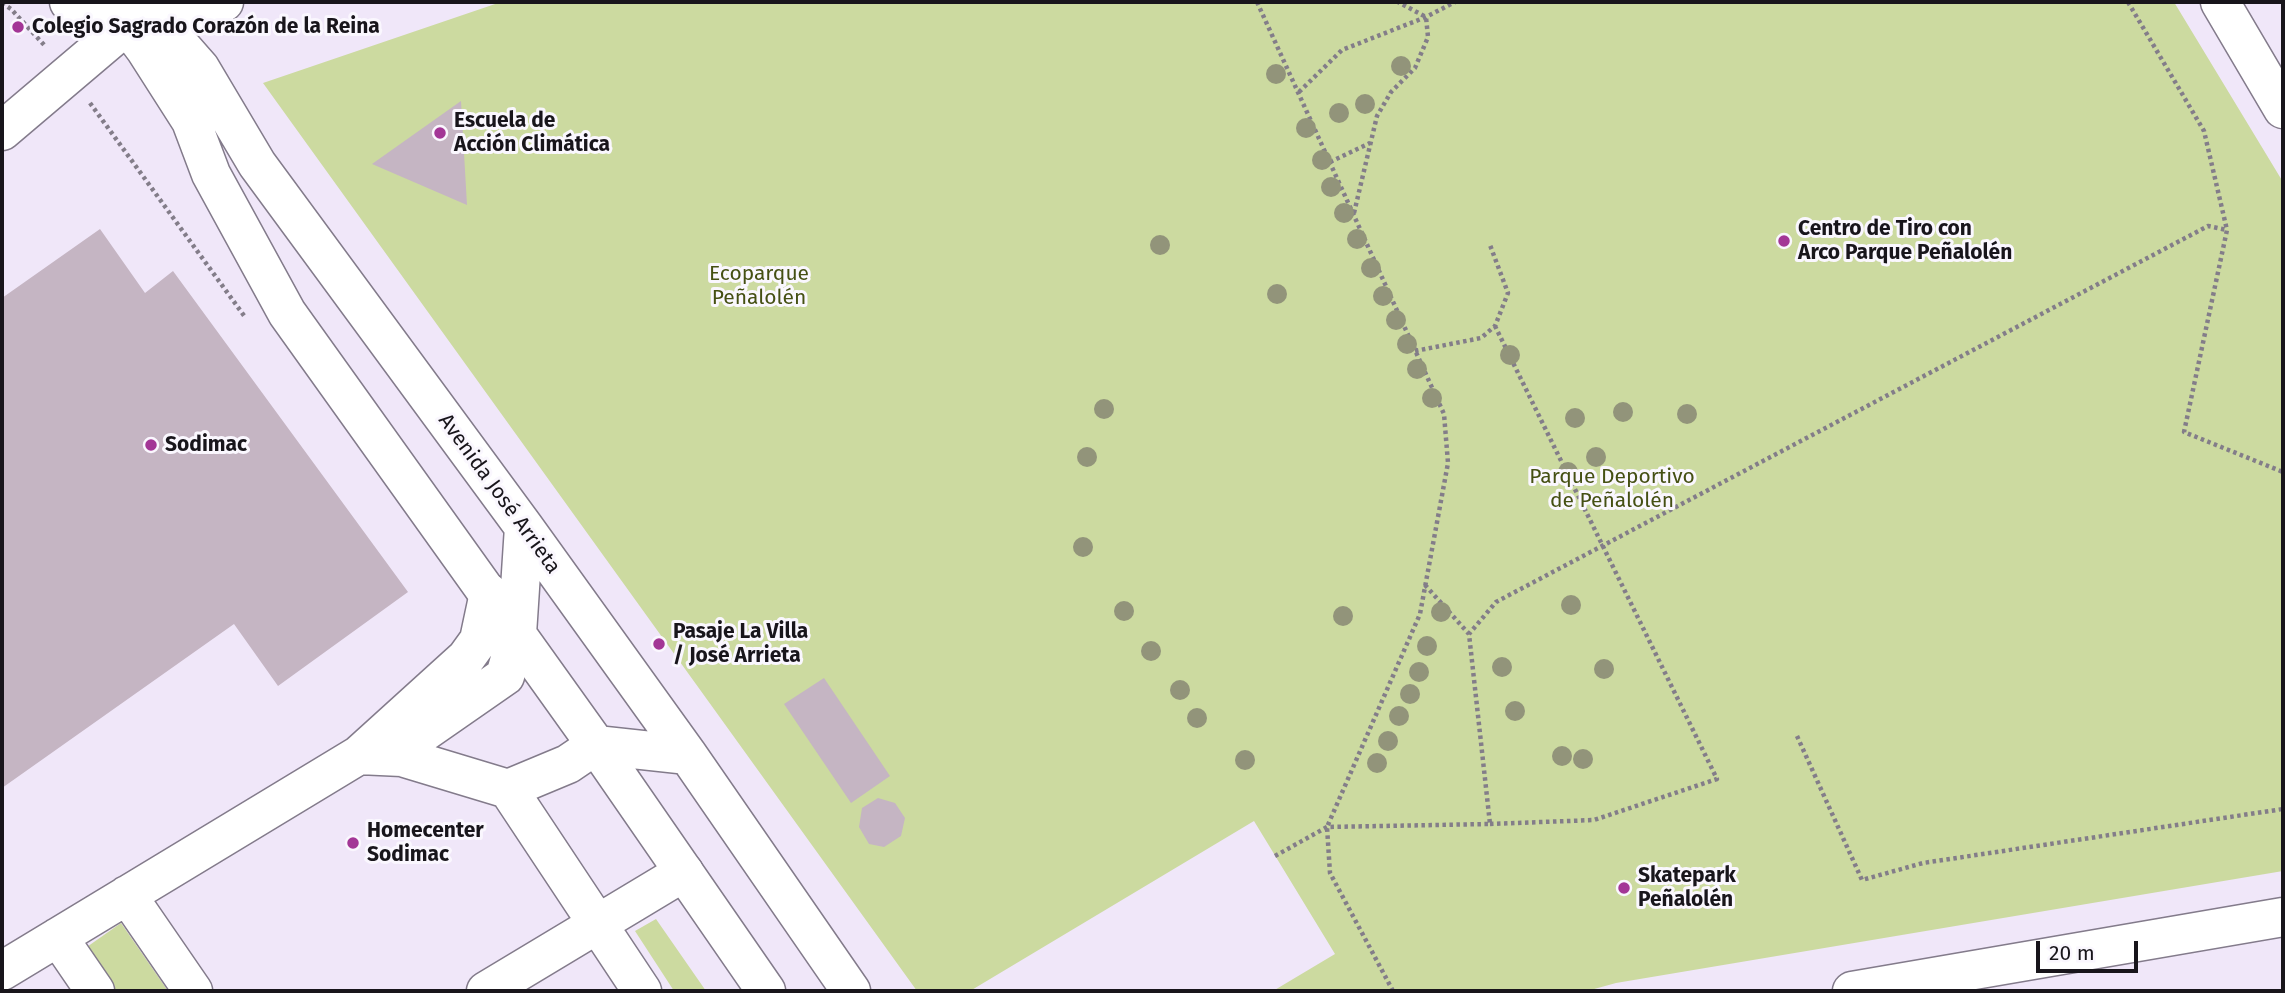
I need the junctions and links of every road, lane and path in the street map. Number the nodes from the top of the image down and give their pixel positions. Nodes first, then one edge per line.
1 (69, 2) edge
2 (1258, 2) edge
3 (1398, 2) edge
4 (1455, 2) edge
5 (2127, 2) edge
6 (2220, 2) edge
7 (125, 9) edge
8 (1426, 16) junction
9 (1298, 92) junction
10 (2283, 108) edge
11 (2, 131) edge
12 (1370, 142) junction
13 (1330, 162) junction
14 (1353, 214) junction
15 (2227, 230) junction
16 (1490, 246) dead end
17 (1495, 326) junction
18 (1415, 351) junction
19 (2283, 472) edge
20 (524, 527) junction
21 (1603, 545) junction
22 (1425, 585) junction
23 (489, 593) junction
24 (517, 634) junction
25 (1469, 634) junction
26 (1797, 736) dead end
27 (596, 745) junction
28 (359, 755) junction
29 (688, 755) junction
30 (508, 789) junction
31 (2283, 809) edge
32 (1490, 824) junction
33 (1327, 827) junction
34 (1275, 856) dead end
35 (684, 872) junction
36 (127, 895) junction
37 (2283, 917) edge
38 (598, 925) junction
39 (58, 937) junction
40 (2, 971) edge
41 (95, 991) edge
42 (192, 991) edge
43 (486, 991) edge
44 (642, 991) edge
45 (766, 991) edge
46 (851, 991) edge
47 (1393, 991) edge
48 (1852, 991) edge

1 - 7 main road
2 - 9 path
3 - 8 path
4 - 8 path
5 - 15 path
6 - 10 main road
7 - 11 main road
7 - 20 main road, Avenida José Arrieta
7 - 23 main road
8 - 9 path
8 - 12 path
9 - 13 path
12 - 13 path
12 - 14 path
13 - 14 path
14 - 18 path
15 - 19 path
15 - 21 path
16 - 17 path
17 - 18 path
17 - 21 path
18 - 22 path
20 - 24 main road
20 - 29 main road, Avenida José Arrieta
21 - 25 path
21 - 32 path
22 - 25 path
22 - 33 path
23 - 24 main road
23 - 28 main road
24 - 27 main road
24 - 28 main road
25 - 32 path
26 - 31 path
27 - 29 main road
27 - 30 main road
27 - 35 main road
28 - 30 main road
28 - 36 main road
29 - 46 main road, Avenida José Arrieta
30 - 38 main road
32 - 33 path
33 - 34 path
33 - 47 path
35 - 38 main road
35 - 45 main road
36 - 39 main road
36 - 42 main road
37 - 48 main road
38 - 43 main road
38 - 44 main road
39 - 40 main road
39 - 41 main road

